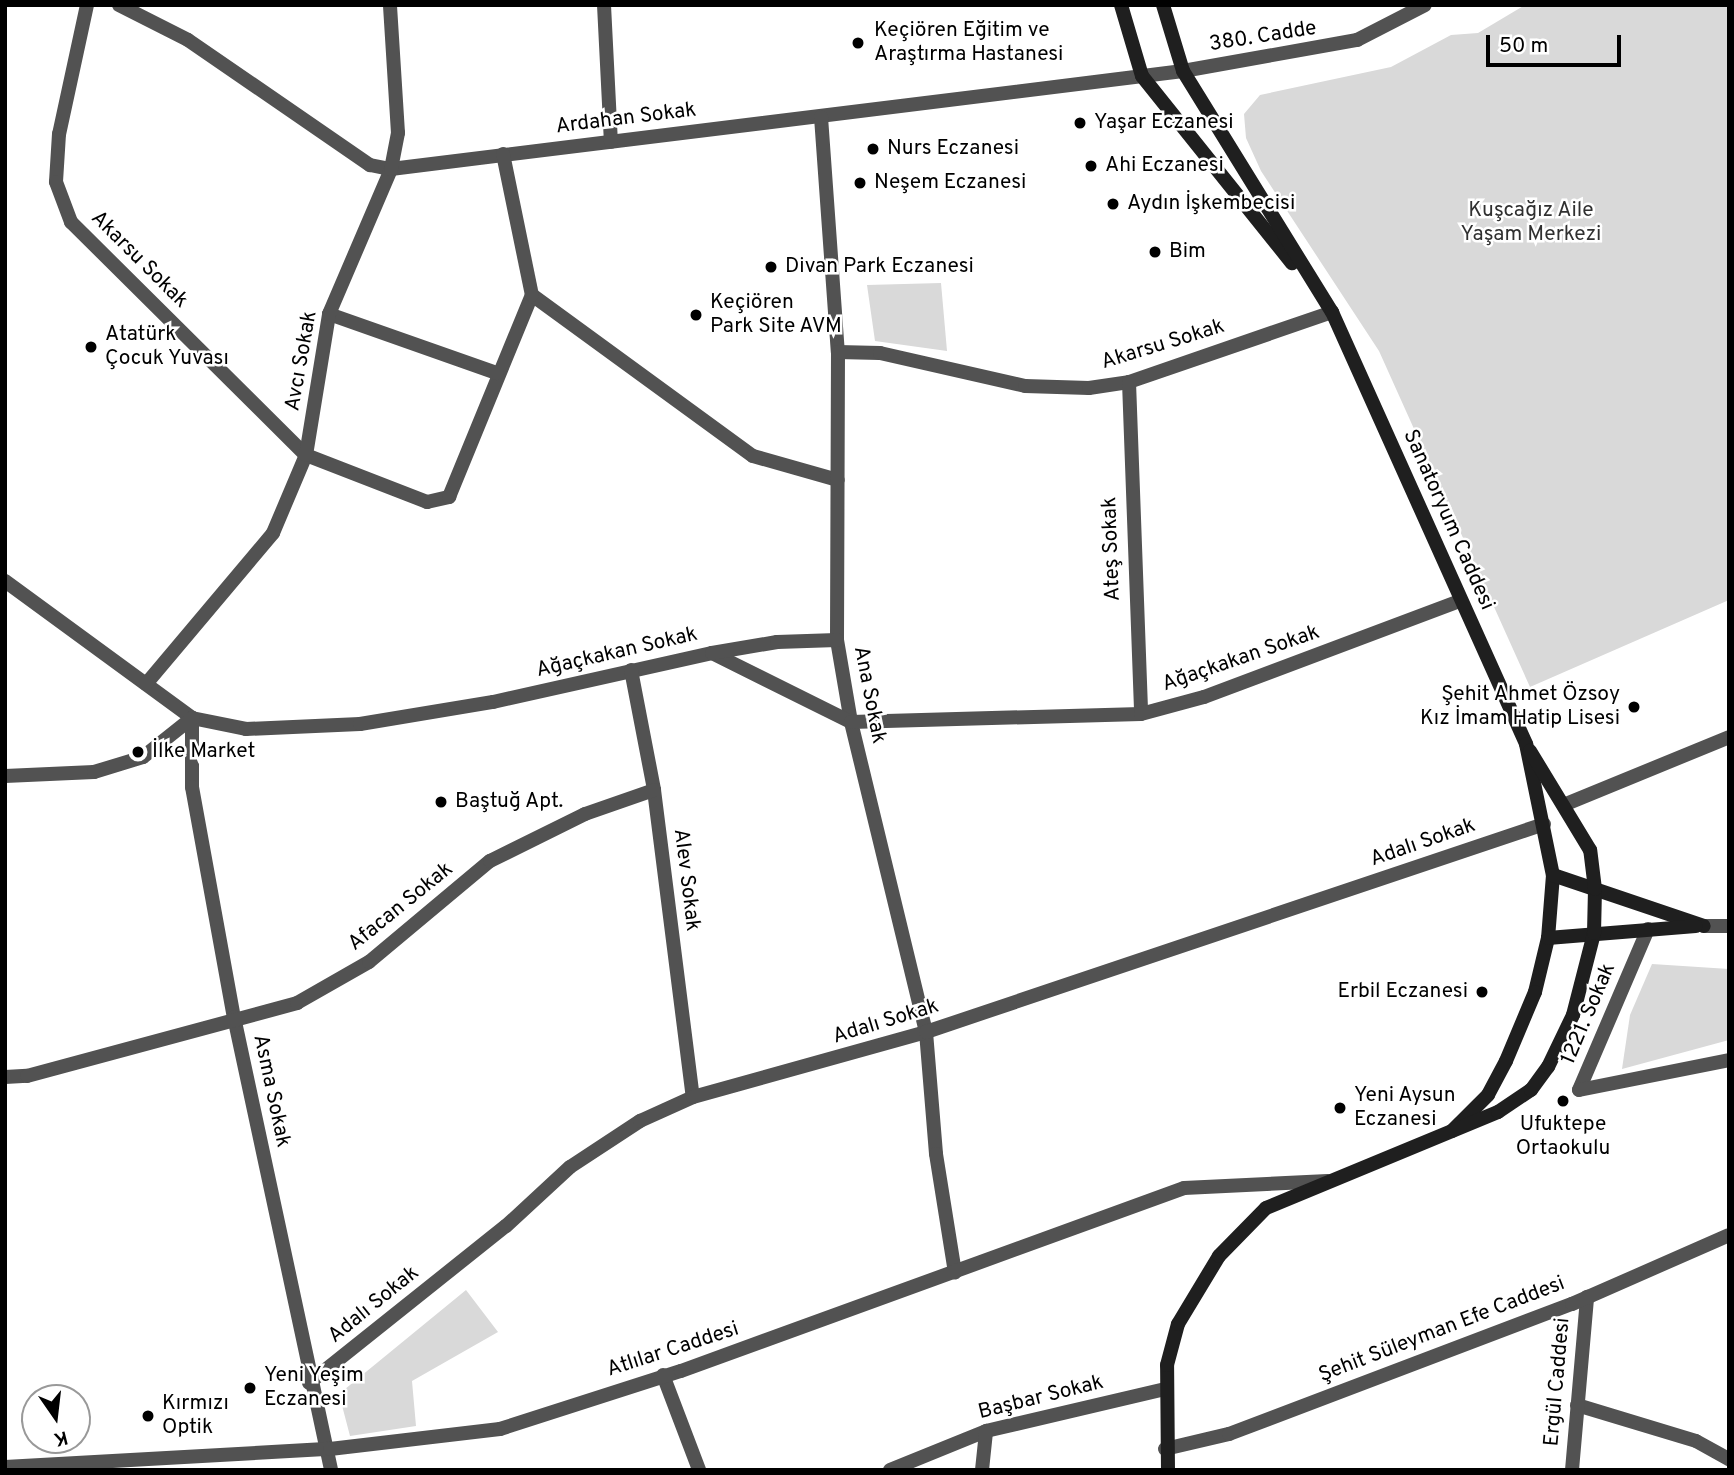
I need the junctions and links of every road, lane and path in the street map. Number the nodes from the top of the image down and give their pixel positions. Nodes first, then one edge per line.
1 (87, 5) edge
2 (119, 5) edge
3 (390, 5) edge
4 (604, 5) edge
5 (1121, 5) edge
6 (1163, 5) edge
7 (1425, 5) edge
8 (1183, 71) junction
9 (1142, 76) junction
10 (821, 117) junction
11 (611, 142) junction
12 (503, 155) junction
13 (391, 169) junction
14 (532, 295) junction
15 (1332, 312) junction
16 (330, 314) junction
17 (838, 352) junction
18 (497, 373) junction
19 (1129, 382) junction
20 (306, 455) junction
21 (838, 480) junction
22 (5, 581) edge
23 (1460, 601) junction
24 (837, 640) junction
25 (712, 653) junction
26 (631, 670) junction
27 (146, 684) junction
28 (1141, 714) junction
29 (192, 718) junction
30 (851, 723) junction
31 (1729, 737) edge
32 (1525, 744) junction
33 (5, 776) edge
34 (653, 790) junction
35 (1566, 804) junction
36 (1544, 824) junction
37 (1553, 875) junction
38 (1595, 889) junction
39 (1704, 926) junction
40 (1729, 926) edge
41 (1648, 929) junction
42 (1594, 933) junction
43 (1548, 938) junction
44 (234, 1017) junction
45 (926, 1032) junction
46 (1729, 1060) edge
47 (5, 1077) edge
48 (693, 1097) junction
49 (1452, 1131) junction
50 (1332, 1181) junction
51 (1729, 1234) edge
52 (955, 1272) junction
53 (1587, 1297) junction
54 (663, 1375) junction
55 (309, 1383) junction
56 (1165, 1389) junction
57 (1577, 1405) junction
58 (986, 1431) junction
59 (330, 1449) junction
60 (1165, 1449) junction
61 (1729, 1459) edge
62 (5, 1467) edge
63 (36, 1468) edge
64 (331, 1470) edge
65 (699, 1470) edge
66 (890, 1470) edge
67 (982, 1470) edge
68 (1168, 1470) edge
69 (1572, 1470) edge

1 - 20 street, Akarsu Sokak
2 - 13 street, Ardahan Sokak
3 - 13 street, Avcı Sokak
4 - 11 street
5 - 9 main road, Sanatoryum Caddesi
6 - 8 main road, Sanatoryum Caddesi
7 - 8 street, 380. Cadde
8 - 9 street, Ardahan Sokak
8 - 15 main road, Sanatoryum Caddesi
9 - 10 street, Ardahan Sokak
9 - 15 main road, Sanatoryum Caddesi
10 - 11 street, Ardahan Sokak
10 - 17 street, Ana Sokak
11 - 12 street, Ardahan Sokak
12 - 13 street, Ardahan Sokak
12 - 14 street
13 - 16 street, Avcı Sokak
14 - 18 street
14 - 21 street
15 - 19 street, Akarsu Sokak
15 - 23 main road, Sanatoryum Caddesi
16 - 18 street
16 - 20 street, Avcı Sokak
17 - 19 street, Akarsu Sokak
17 - 21 street, Ana Sokak
18 - 20 street
19 - 28 street, Ateş Sokak
20 - 27 street, Avcı Sokak
21 - 24 street, Ana Sokak
22 - 27 street, Ağaçkakan Sokak
23 - 28 street, Ağaçkakan Sokak
23 - 32 main road, Sanatoryum Caddesi
24 - 25 street
24 - 30 street, Ana Sokak
25 - 26 street, Ağaçkakan Sokak
25 - 30 street, Ağaçkakan Sokak
26 - 29 street, Ağaçkakan Sokak
26 - 34 street, Alev Sokak
27 - 29 street, Ağaçkakan Sokak
28 - 30 street, Ağaçkakan Sokak
29 - 33 street
29 - 44 street, Asma Sokak
30 - 45 street, Ana Sokak
31 - 35 street
32 - 35 main road, Sanatoryum Caddesi
32 - 36 main road, Sanatoryum Caddesi
34 - 44 street, Afacan Sokak
34 - 48 street, Alev Sokak
35 - 38 main road, Sanatoryum Caddesi
36 - 37 main road, Sanatoryum Caddesi
36 - 45 street, Adalı Sokak
37 - 38 main road
37 - 43 main road, Sanatoryum Caddesi
38 - 39 main road
38 - 42 main road, Sanatoryum Caddesi
39 - 40 street
39 - 41 main road
41 - 42 main road
41 - 46 street, 1221. Sokak
42 - 43 main road
42 - 49 main road, Sanatoryum Caddesi
43 - 49 main road, Sanatoryum Caddesi
44 - 47 street, Afacan Sokak
44 - 55 street, Asma Sokak
45 - 48 street, Adalı Sokak
45 - 52 street, Ana Sokak
48 - 55 street, Adalı Sokak
49 - 50 main road
50 - 52 street, Atlılar Caddesi
50 - 56 main road
51 - 53 street, Şehit Süleyman Efe Caddesi
52 - 54 street, Atlılar Caddesi
53 - 57 street, Ergül Caddesi
53 - 60 street, Şehit Süleyman Efe Caddesi
54 - 59 street, Atlılar Caddesi
54 - 65 street
55 - 59 street, Asma Sokak
56 - 58 street, Başbar Sokak
56 - 60 main road
57 - 61 street
57 - 69 street, Ergül Caddesi
58 - 66 street, Başbar Sokak
58 - 67 street
59 - 63 street, Atlılar Caddesi
59 - 64 street, Asma Sokak
60 - 68 main road
62 - 63 street, Atlılar Caddesi

